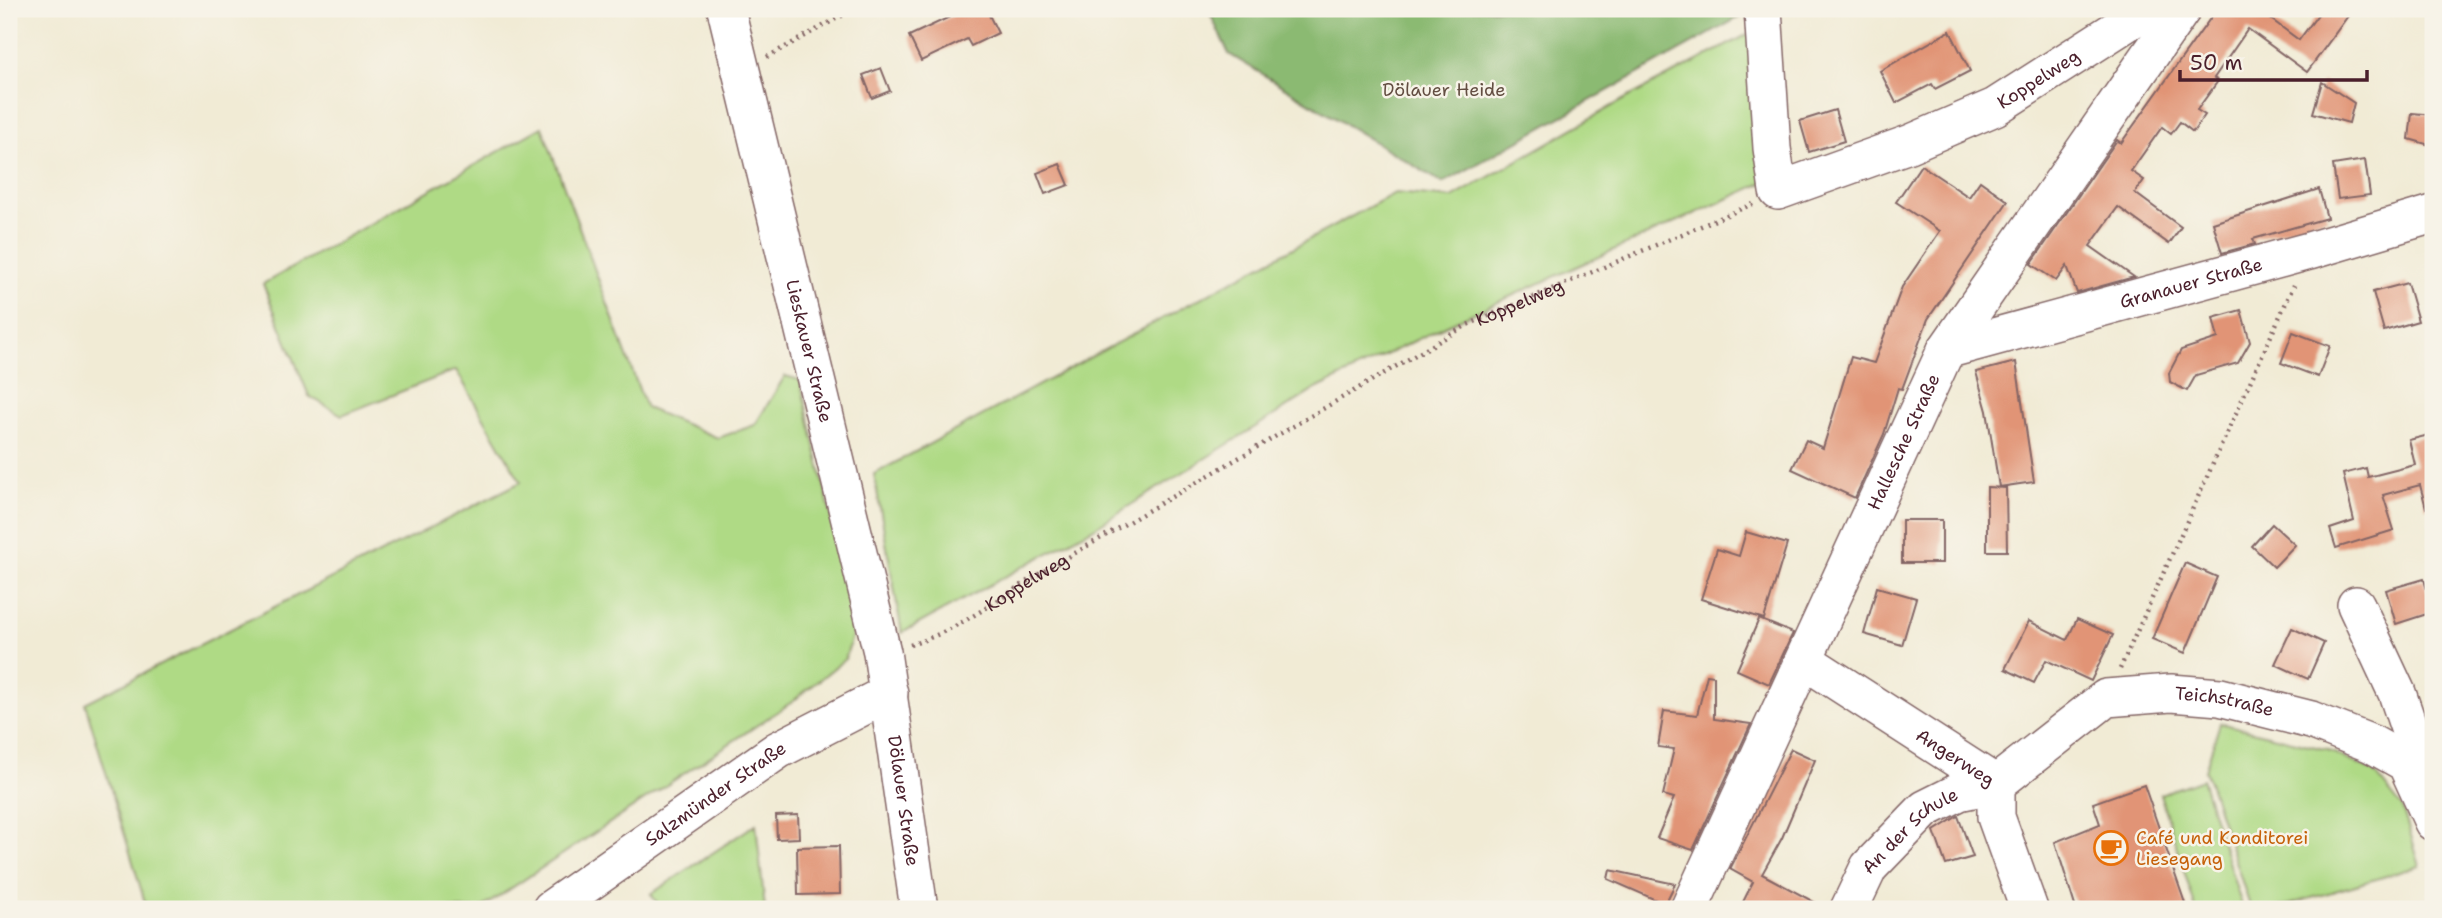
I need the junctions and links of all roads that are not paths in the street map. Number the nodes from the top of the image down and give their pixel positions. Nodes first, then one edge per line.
1 (726, 9) edge
2 (1763, 9) edge
3 (2182, 9) edge
4 (2433, 214) edge
5 (1946, 350) junction
6 (2356, 606) dead end
7 (1804, 660) junction
8 (889, 693) junction
9 (2406, 763) junction
10 (1996, 784) junction
11 (2433, 822) edge
12 (551, 909) edge
13 (919, 909) edge
14 (1689, 909) edge
15 (1849, 909) edge
16 (2029, 909) edge

1 - 8 street, Lieskauer Straße
2 - 3 street, Koppelweg
3 - 5 street, Hallesche Straße
4 - 5 street, Granauer Straße
5 - 7 street, Hallesche Straße
6 - 9 street
7 - 10 street, Angerweg
7 - 14 street, Hallesche Straße
8 - 12 street, Salzmünder Straße
8 - 13 street, Dölauer Straße
9 - 10 street, Teichstraße
9 - 11 street
10 - 15 street, An der Schule
10 - 16 street, Angerweg

